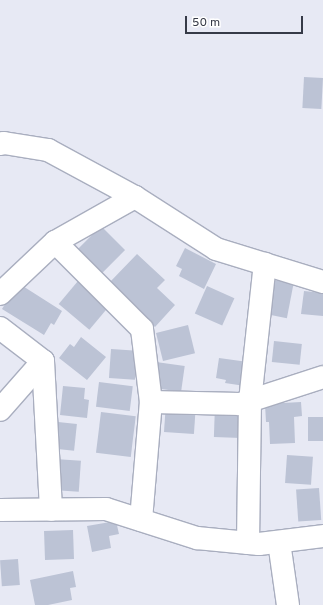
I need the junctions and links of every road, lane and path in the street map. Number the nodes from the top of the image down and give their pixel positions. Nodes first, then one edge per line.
1 (0, 144) edge
2 (135, 197) junction
3 (55, 242) junction
4 (265, 264) junction
5 (323, 282) edge
6 (0, 294) edge
7 (0, 328) edge
8 (44, 361) junction
9 (323, 377) edge
10 (250, 401) junction
11 (151, 402) junction
12 (0, 410) edge
13 (0, 510) edge
14 (51, 510) junction
15 (140, 520) junction
16 (323, 536) edge
17 (279, 542) junction
18 (248, 543) junction
19 (288, 605) edge

1 - 2 street
2 - 3 street
2 - 4 street
3 - 6 street
3 - 11 street
4 - 5 street
4 - 10 street
7 - 8 street
8 - 12 street
8 - 14 street
9 - 10 street
10 - 11 street
10 - 18 street
11 - 15 street
13 - 14 street
14 - 15 street
15 - 18 street
16 - 17 street
17 - 18 street
17 - 19 street

